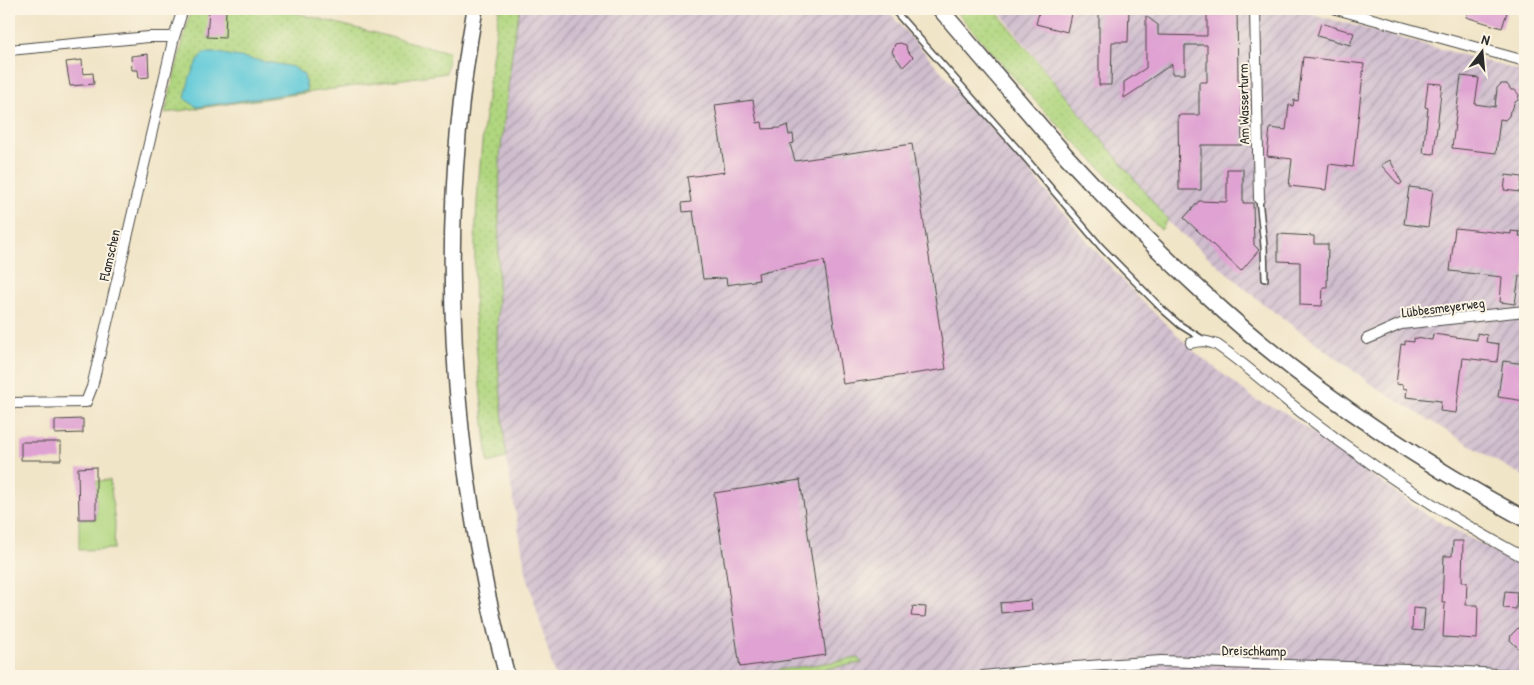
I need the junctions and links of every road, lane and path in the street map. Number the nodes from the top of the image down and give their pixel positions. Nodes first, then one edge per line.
1 (183, 9) edge
2 (475, 9) edge
3 (893, 9) edge
4 (940, 9) edge
5 (1255, 9) edge
6 (1336, 9) edge
7 (174, 37) junction
8 (9, 50) edge
9 (1525, 61) edge
10 (1259, 199) joint
11 (1265, 279) dead end
12 (1525, 311) edge
13 (1367, 339) dead end
14 (1206, 341) junction
15 (1190, 343) dead end
16 (9, 404) edge
17 (1525, 519) edge
18 (1525, 558) edge
19 (507, 676) edge
20 (983, 676) edge
21 (1525, 676) edge

1 - 7 street, Flamschen
2 - 19 main road
3 - 14 lane
4 - 17 main road
5 - 10 street, Am Wasserturm
6 - 9 street
7 - 8 street
7 - 16 street, Flamschen
10 - 11 lane
12 - 13 street, Lübbesmeyerweg
14 - 15 street
14 - 18 street
20 - 21 street, Dreischkamp

